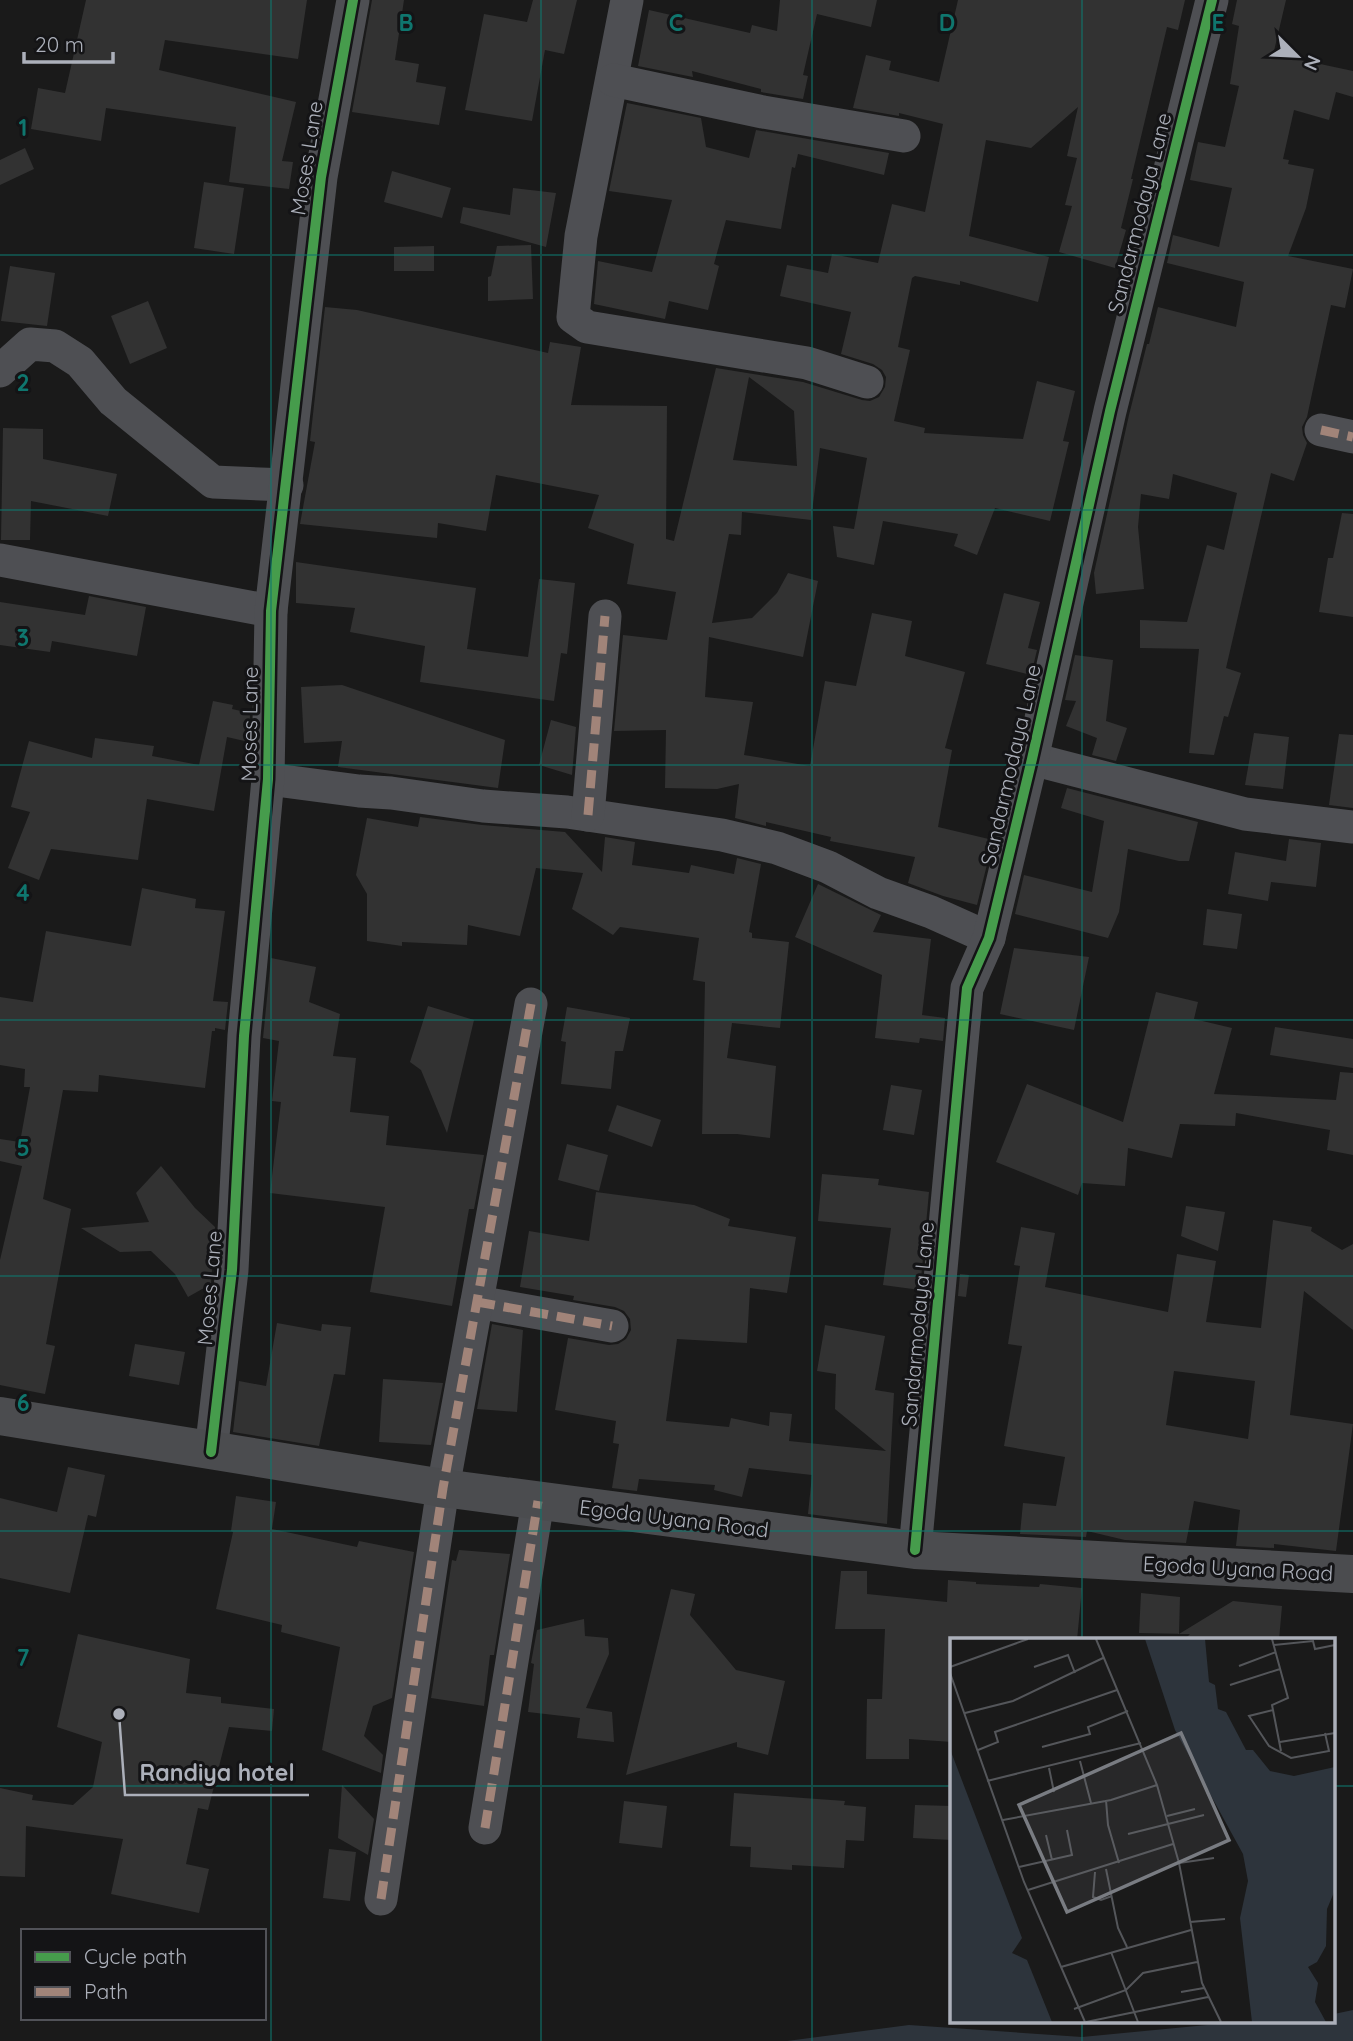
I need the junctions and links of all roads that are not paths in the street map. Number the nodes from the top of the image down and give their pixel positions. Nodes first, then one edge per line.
1 (353, 0) edge
2 (627, 0) edge
3 (1212, 0) edge
4 (613, 80) junction
5 (904, 136) dead end
6 (0, 371) edge
7 (867, 382) dead end
8 (1321, 430) dead end
9 (1353, 437) edge
10 (287, 485) junction
11 (0, 560) edge
12 (271, 611) junction
13 (605, 616) dead end
14 (1032, 759) junction
15 (268, 779) junction
16 (588, 815) junction
17 (1353, 827) edge
18 (989, 938) junction
19 (531, 1004) dead end
20 (477, 1302) junction
21 (612, 1326) dead end
22 (0, 1416) edge
23 (211, 1452) junction
24 (443, 1488) junction
25 (538, 1501) junction
26 (915, 1550) junction
27 (1353, 1574) edge
28 (485, 1828) dead end
29 (381, 1899) dead end

1 - 10 street, Moses Lane
2 - 4 street
3 - 14 street, Sandarmodaya Lane
4 - 5 street
4 - 7 street
6 - 10 street
8 - 9 street
10 - 12 street, Moses Lane
11 - 12 street
12 - 15 street, Moses Lane
13 - 16 street
14 - 17 street
14 - 18 street, Sandarmodaya Lane
15 - 16 street
15 - 23 street, Moses Lane
16 - 18 street
18 - 26 street, Sandarmodaya Lane
19 - 20 street
20 - 21 street
20 - 24 street
22 - 23 main road, Egoda Uyana Road
23 - 24 main road, Egoda Uyana Road
24 - 25 main road, Egoda Uyana Road
24 - 29 street
25 - 26 main road, Egoda Uyana Road
25 - 28 street
26 - 27 main road, Egoda Uyana Road

